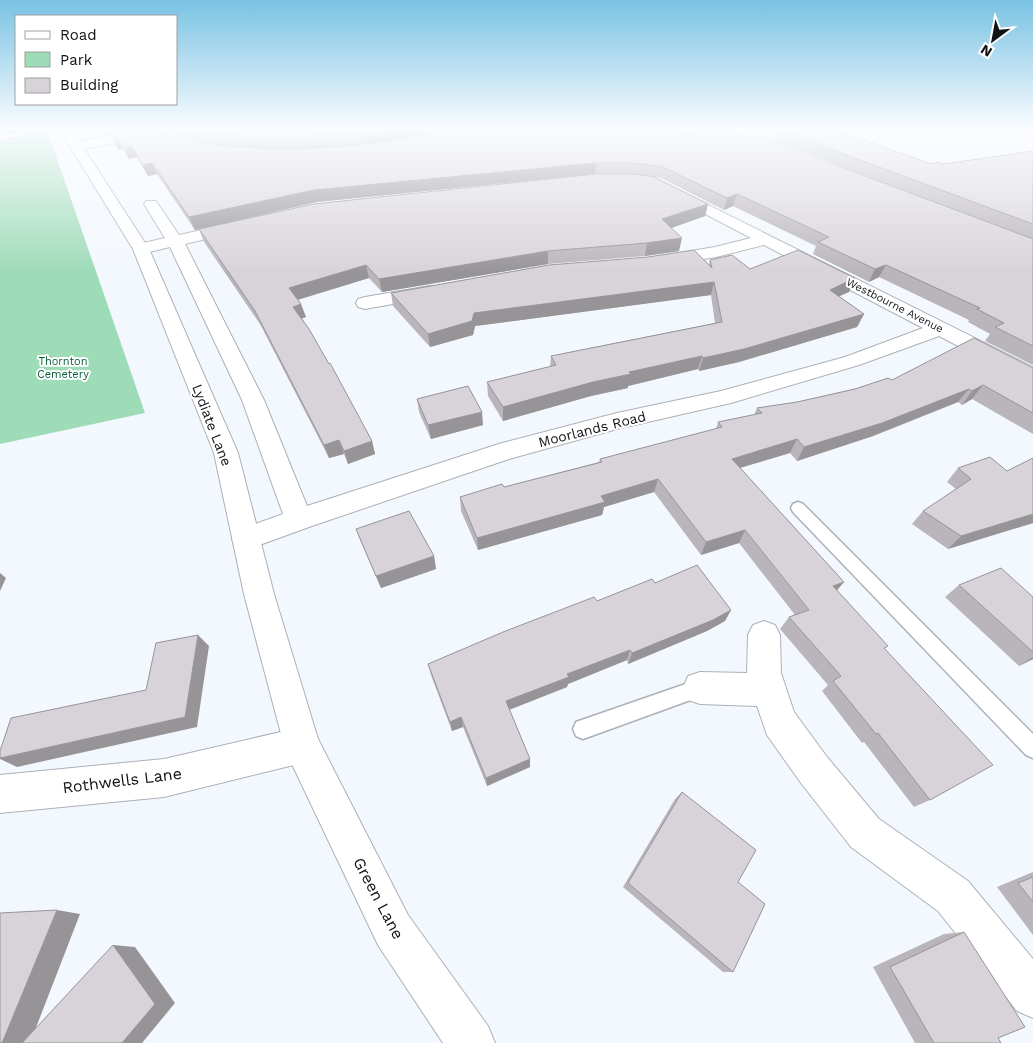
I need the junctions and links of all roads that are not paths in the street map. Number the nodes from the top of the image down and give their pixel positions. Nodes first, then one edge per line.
1 (95, 176) edge
2 (656, 184) edge
3 (151, 204) dead end
4 (251, 224) edge
5 (766, 239) junction
6 (175, 241) junction
7 (140, 249) junction
8 (645, 263) edge
9 (442, 290) edge
10 (365, 303) dead end
11 (941, 328) junction
12 (1033, 376) edge
13 (798, 508) dead end
14 (300, 519) junction
15 (246, 539) junction
16 (764, 636) dead end
17 (700, 688) joint
18 (770, 690) junction
19 (583, 729) dead end
20 (302, 745) junction
21 (1033, 748) edge
22 (0, 794) edge
23 (1033, 995) edge
24 (470, 1043) edge

1 - 7 street, Lydiate Lane
2 - 5 street, Westbourne Avenue
3 - 6 street
4 - 6 street
5 - 8 street
5 - 11 street, Westbourne Avenue
6 - 7 street
6 - 14 street
7 - 15 street, Lydiate Lane
9 - 10 street
11 - 12 street, Westbourne Avenue
11 - 14 street, Moorlands Road
13 - 21 lane
14 - 15 street, Moorlands Road
15 - 20 street, Lydiate Lane
16 - 18 street
17 - 18 street
17 - 19 lane
18 - 23 street
20 - 22 street, Rothwells Lane
20 - 24 street, Green Lane

